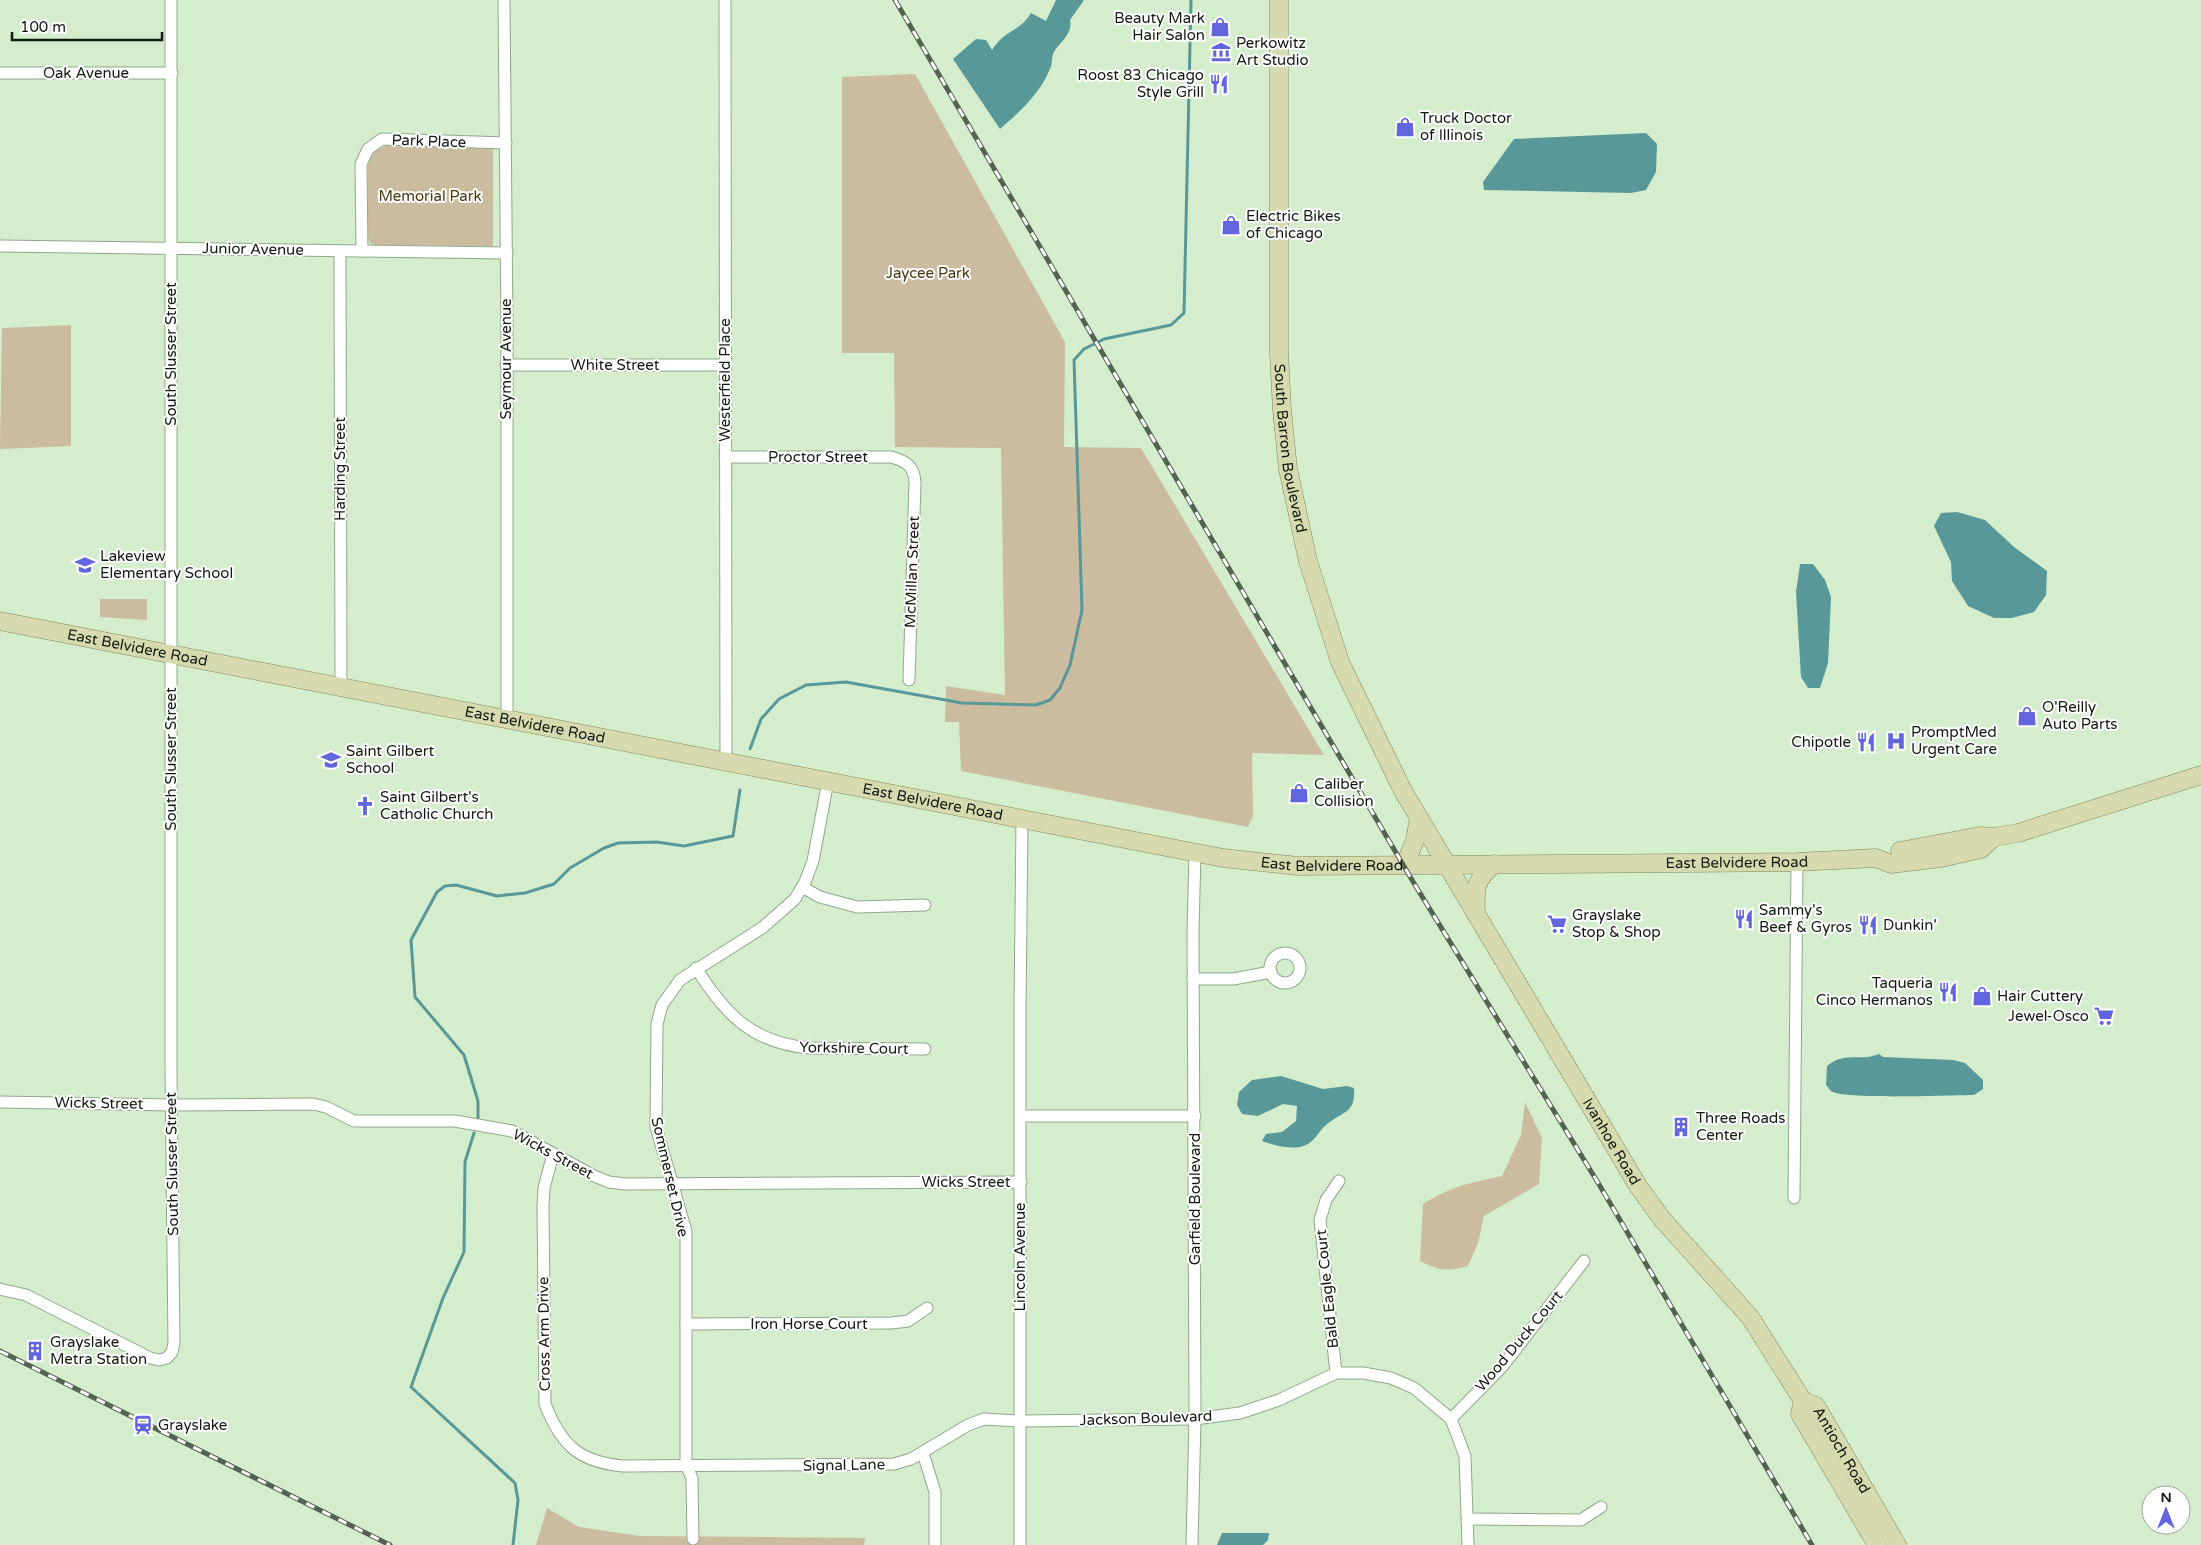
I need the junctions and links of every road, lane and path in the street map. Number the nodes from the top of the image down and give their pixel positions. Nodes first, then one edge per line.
1 (171, 0) edge
2 (504, 0) edge
3 (725, 0) edge
4 (1279, 0) edge
5 (0, 73) edge
6 (172, 73) junction
7 (506, 144) junction
8 (0, 246) edge
9 (172, 248) junction
10 (340, 251) junction
11 (362, 251) junction
12 (507, 253) junction
13 (506, 364) junction
14 (725, 365) junction
15 (725, 457) junction
16 (909, 464) joint
17 (0, 621) edge
18 (171, 654) junction
19 (909, 680) dead end
20 (341, 687) junction
21 (507, 718) junction
22 (726, 761) junction
23 (2201, 775) edge
24 (828, 781) junction
25 (1419, 818) junction
26 (1022, 819) junction
27 (1195, 853) junction
28 (1796, 862) junction
29 (1447, 864) junction
30 (1495, 864) junction
31 (1405, 865) junction
32 (802, 888) junction
33 (925, 905) dead end
34 (1476, 914) junction
35 (696, 968) junction
36 (1271, 972) dead end
37 (1193, 979) junction
38 (925, 1049) dead end
39 (0, 1102) edge
40 (172, 1105) junction
41 (1021, 1116) junction
42 (1195, 1116) junction
43 (553, 1154) junction
44 (1339, 1181) dead end
45 (1021, 1182) junction
46 (674, 1183) junction
47 (1794, 1198) dead end
48 (1584, 1261) dead end
49 (0, 1289) edge
50 (927, 1308) dead end
51 (686, 1324) junction
52 (1336, 1373) junction
53 (1803, 1401) junction
54 (1195, 1419) junction
55 (1451, 1419) junction
56 (1020, 1421) junction
57 (923, 1453) junction
58 (686, 1465) junction
59 (1602, 1508) dead end
60 (1468, 1519) junction
61 (692, 1538) dead end
62 (935, 1545) edge
63 (1020, 1545) edge
64 (1192, 1545) edge
65 (1468, 1545) edge
66 (1877, 1545) edge
67 (1897, 1545) edge

1 - 6 street, South Slusser Street
2 - 7 street, Seymour Avenue
3 - 14 street, Westerfield Place
4 - 25 main road, South Barron Boulevard
5 - 6 street, Oak Avenue
6 - 9 street, South Slusser Street
7 - 11 street, Park Place
7 - 12 street, Seymour Avenue
8 - 9 street, Junior Avenue
9 - 10 street, Junior Avenue
9 - 18 street, South Slusser Street
10 - 11 street, Junior Avenue
10 - 20 street, Harding Street
11 - 12 street, Junior Avenue
12 - 13 street, Seymour Avenue
13 - 14 street, White Street
13 - 21 street, Seymour Avenue
14 - 15 street, Westerfield Place
15 - 16 street, Proctor Street
15 - 22 street, Westerfield Place
16 - 19 street, McMillan Street
17 - 18 main road, East Belvidere Road
18 - 20 main road, East Belvidere Road
18 - 40 street, South Slusser Street
20 - 21 main road, East Belvidere Road
21 - 22 main road, East Belvidere Road
22 - 24 main road, East Belvidere Road
23 - 28 main road, East Belvidere Road
24 - 26 main road, East Belvidere Road
24 - 32 street, Sommerset Drive
25 - 29 main road, South Barron Boulevard
25 - 31 main road
26 - 27 main road, East Belvidere Road
26 - 41 street, Lincoln Avenue
27 - 31 main road, East Belvidere Road
27 - 37 street, Garfield Boulevard
28 - 30 main road, East Belvidere Road
28 - 47 street
29 - 30 main road, East Belvidere Road
29 - 31 main road, East Belvidere Road
29 - 34 main road, Ivanhoe Road
30 - 34 main road
32 - 33 street
32 - 35 street, Sommerset Drive
34 - 53 main road, Ivanhoe Road
35 - 38 street, Yorkshire Court
35 - 46 street, Sommerset Drive
36 - 37 street
37 - 42 street, Garfield Boulevard
39 - 40 street, Wicks Street
40 - 43 street, Wicks Street
40 - 49 street, South Slusser Street
41 - 42 street
41 - 45 street, Lincoln Avenue
42 - 54 street, Garfield Boulevard
43 - 46 street, Wicks Street
43 - 58 street, Cross Arm Drive
44 - 52 street, Bald Eagle Court
45 - 46 street, Wicks Street
45 - 56 street, Lincoln Avenue
46 - 51 street, Sommerset Drive
48 - 55 street, Wood Duck Court
50 - 51 street, Iron Horse Court
51 - 58 street, Sommerset Drive
52 - 54 street, Jackson Boulevard
52 - 55 street, Jackson Boulevard
53 - 66 main road, Antioch Road
53 - 67 main road, Antioch Road
54 - 56 street, Jackson Boulevard
54 - 64 street, Garfield Boulevard
55 - 60 street, Jackson Boulevard
56 - 57 street, Signal Lane
56 - 63 street, Lincoln Avenue
57 - 58 street, Signal Lane
57 - 62 street
58 - 61 street, Sommerset Drive
59 - 60 street
60 - 65 street, Jackson Boulevard

